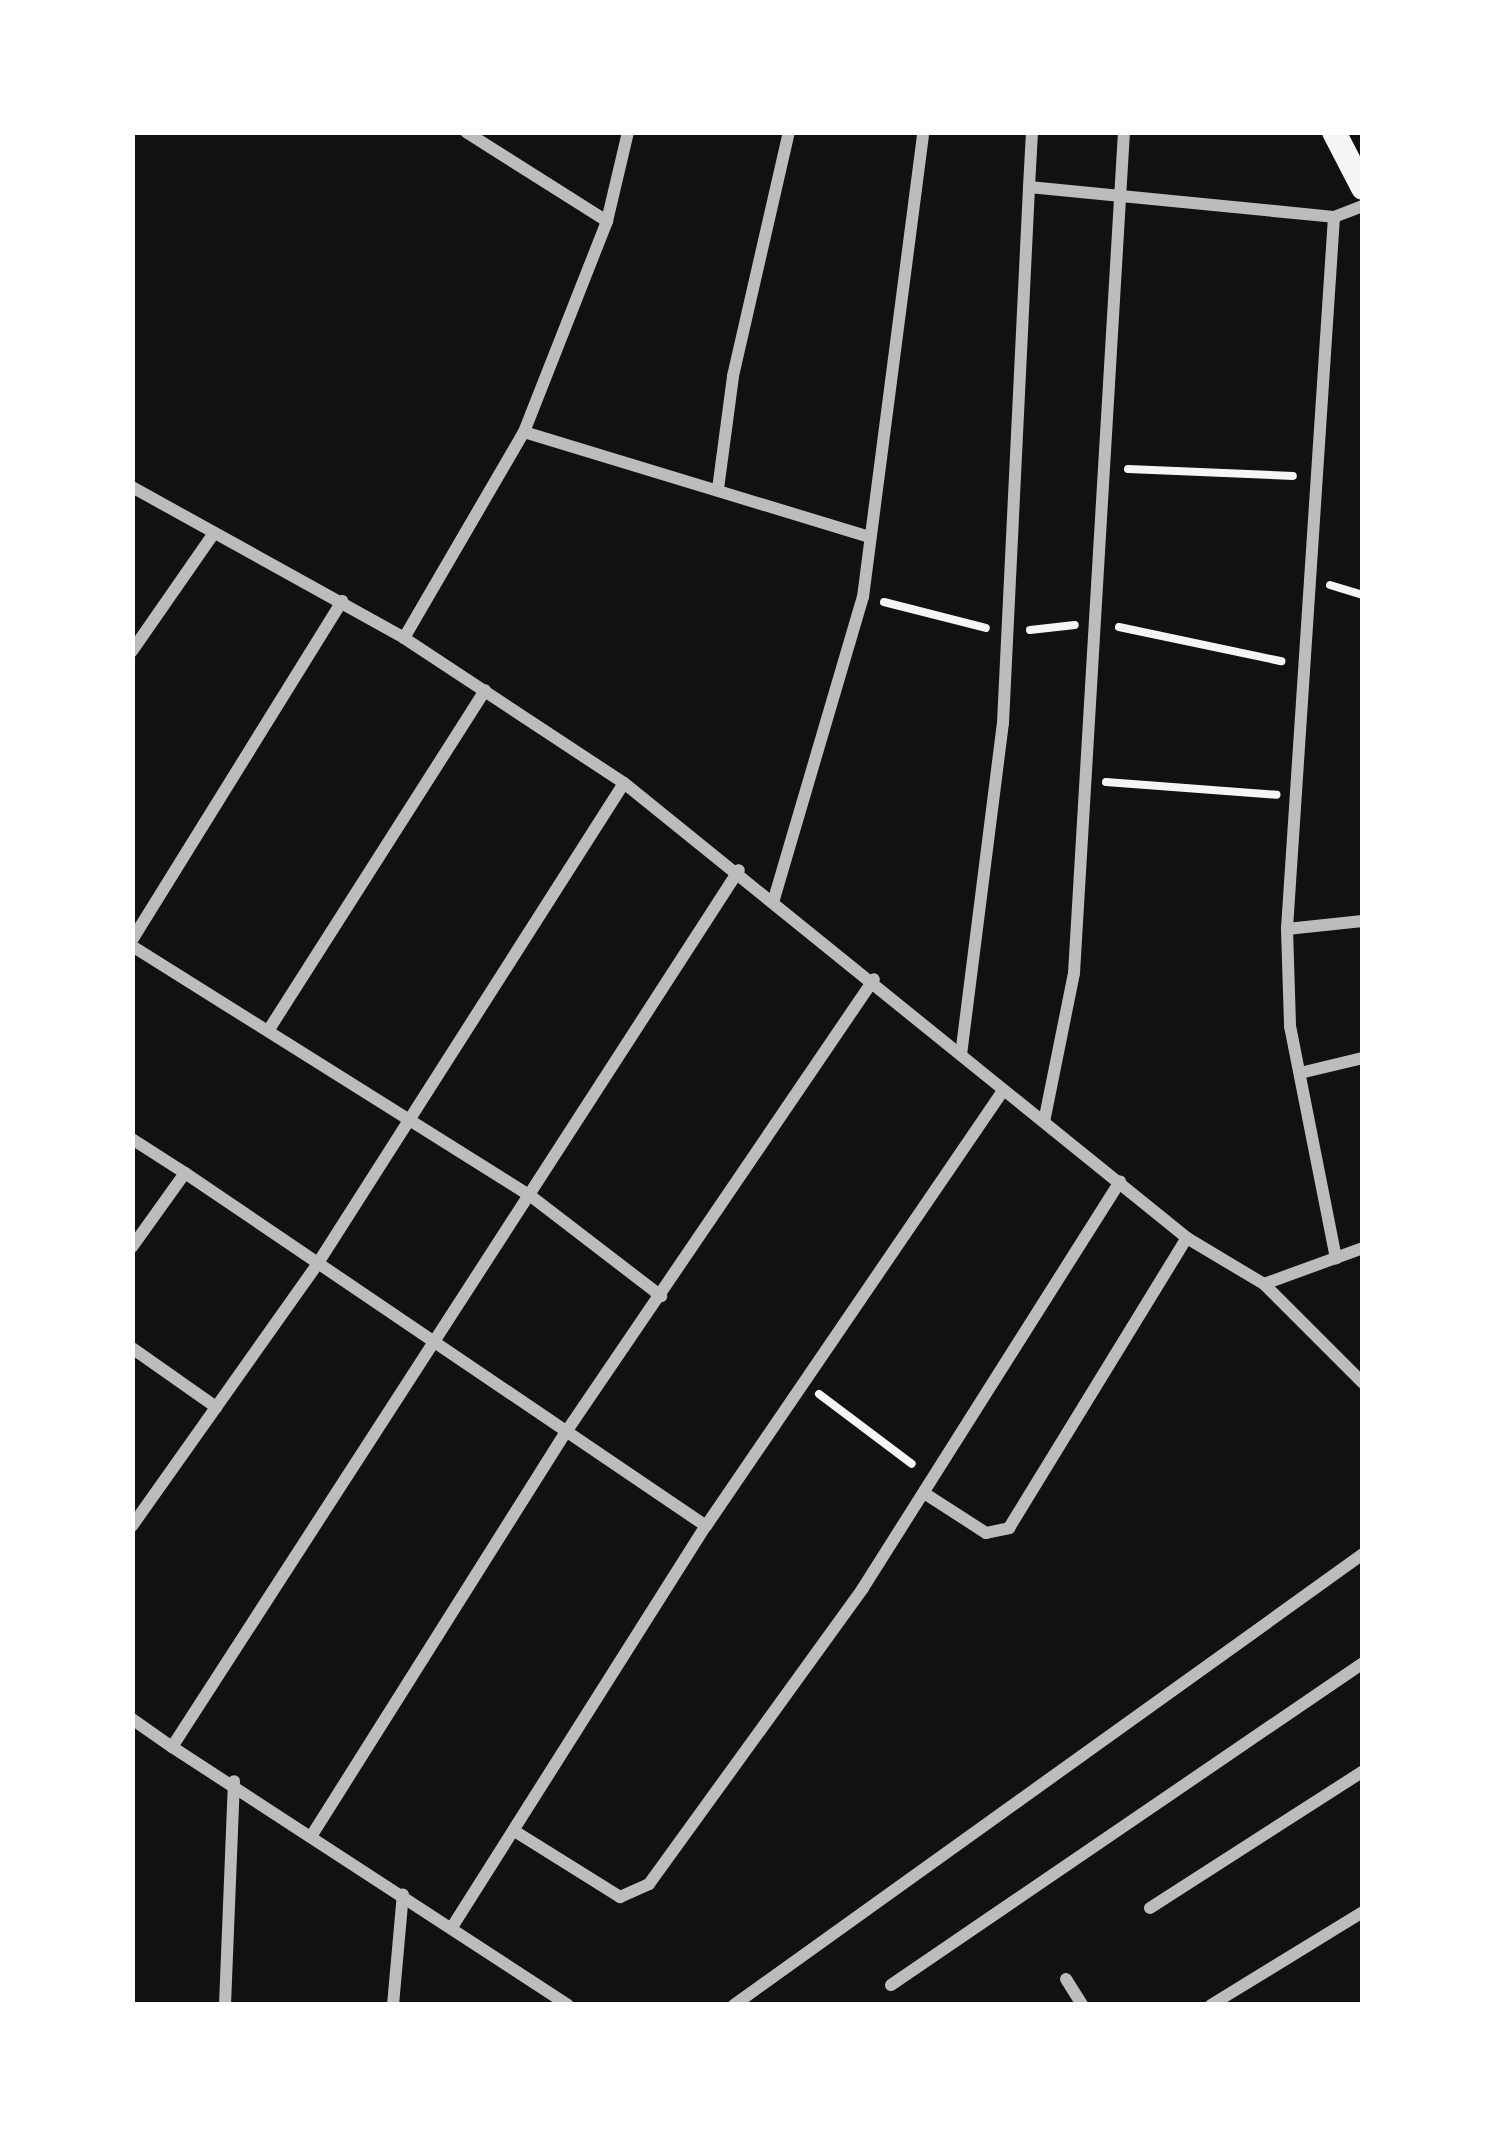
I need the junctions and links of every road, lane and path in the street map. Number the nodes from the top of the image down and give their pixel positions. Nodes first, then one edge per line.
1 (466, 132) edge
2 (628, 132) edge
3 (789, 132) edge
4 (923, 132) edge
5 (1032, 132) edge
6 (1124, 132) edge
7 (1334, 132) edge
8 (1029, 187) junction
9 (1363, 188) edge
10 (1120, 196) junction
11 (1363, 206) edge
12 (1334, 217) junction
13 (607, 221) junction
14 (524, 431) junction
15 (1102, 468) junction
16 (1312, 477) junction
17 (132, 487) edge
18 (718, 489) junction
19 (214, 533) junction
20 (870, 537) junction
21 (342, 602) junction
22 (404, 638) junction
23 (132, 651) edge
24 (485, 690) junction
25 (1087, 781) junction
26 (623, 784) junction
27 (1296, 796) junction
28 (739, 870) junction
29 (774, 899) junction
30 (1363, 921) edge
31 (1287, 929) junction
32 (132, 943) edge
33 (874, 979) junction
34 (268, 1031) junction
35 (961, 1055) junction
36 (1363, 1058) edge
37 (1300, 1073) junction
38 (1001, 1092) junction
39 (409, 1116) junction
40 (1044, 1122) junction
41 (132, 1139) edge
42 (185, 1173) junction
43 (1120, 1182) junction
44 (532, 1197) junction
45 (1187, 1238) junction
46 (132, 1247) edge
47 (1363, 1248) edge
48 (1336, 1258) junction
49 (318, 1263) junction
50 (1264, 1284) junction
51 (661, 1296) junction
52 (435, 1342) junction
53 (132, 1348) edge
54 (1363, 1383) edge
55 (808, 1386) junction
56 (216, 1407) junction
57 (564, 1435) junction
58 (933, 1480) junction
59 (924, 1493) junction
60 (132, 1526) edge
61 (706, 1526) junction
62 (1363, 1554) edge
63 (1363, 1663) edge
64 (132, 1719) edge
65 (172, 1747) junction
66 (1363, 1771) edge
67 (234, 1781) junction
68 (516, 1832) junction
69 (312, 1835) junction
70 (403, 1894) junction
71 (1150, 1908) dead end
72 (1363, 1912) edge
73 (454, 1924) junction
74 (1066, 1979) dead end
75 (891, 1985) dead end
76 (225, 2005) edge
77 (393, 2005) edge
78 (568, 2005) edge
79 (734, 2005) edge
80 (1082, 2005) edge
81 (1211, 2005) edge

1 - 13 street
2 - 13 street
3 - 18 street
4 - 20 street
5 - 8 street
6 - 10 street
7 - 9 main road
8 - 10 street
8 - 35 street
10 - 12 street
10 - 15 street
11 - 12 street
12 - 16 street
13 - 14 street
14 - 18 street
14 - 22 street
15 - 16 path
15 - 25 street
16 - 27 street
17 - 19 street
18 - 20 street
19 - 21 street
19 - 23 street
20 - 29 street
21 - 22 street
21 - 32 street
22 - 24 street
24 - 26 street
24 - 34 street
25 - 27 path
25 - 40 street
26 - 28 street
26 - 39 street
27 - 31 street
28 - 29 street
28 - 44 street
29 - 33 street
30 - 31 street
31 - 37 street
32 - 34 street
33 - 35 street
33 - 51 street
34 - 39 street
35 - 38 street
36 - 37 street
37 - 48 street
38 - 40 street
38 - 55 street
39 - 44 street
39 - 49 street
40 - 43 street
41 - 42 street
42 - 46 street
42 - 49 street
43 - 45 street
43 - 58 street
44 - 51 street
44 - 52 street
45 - 50 street
45 - 59 street
47 - 48 street
48 - 50 street
49 - 52 street
49 - 56 street
50 - 54 street
51 - 57 street
52 - 57 street
52 - 65 street
53 - 56 street
55 - 58 path
55 - 61 street
56 - 60 street
57 - 61 street
57 - 69 street
58 - 59 street
59 - 68 street
61 - 68 street
62 - 79 street
63 - 75 street
64 - 65 street
65 - 67 street
66 - 71 street
67 - 69 street
67 - 76 street
68 - 73 street
69 - 70 street
70 - 73 street
70 - 77 street
72 - 81 street
73 - 78 street
74 - 80 street

